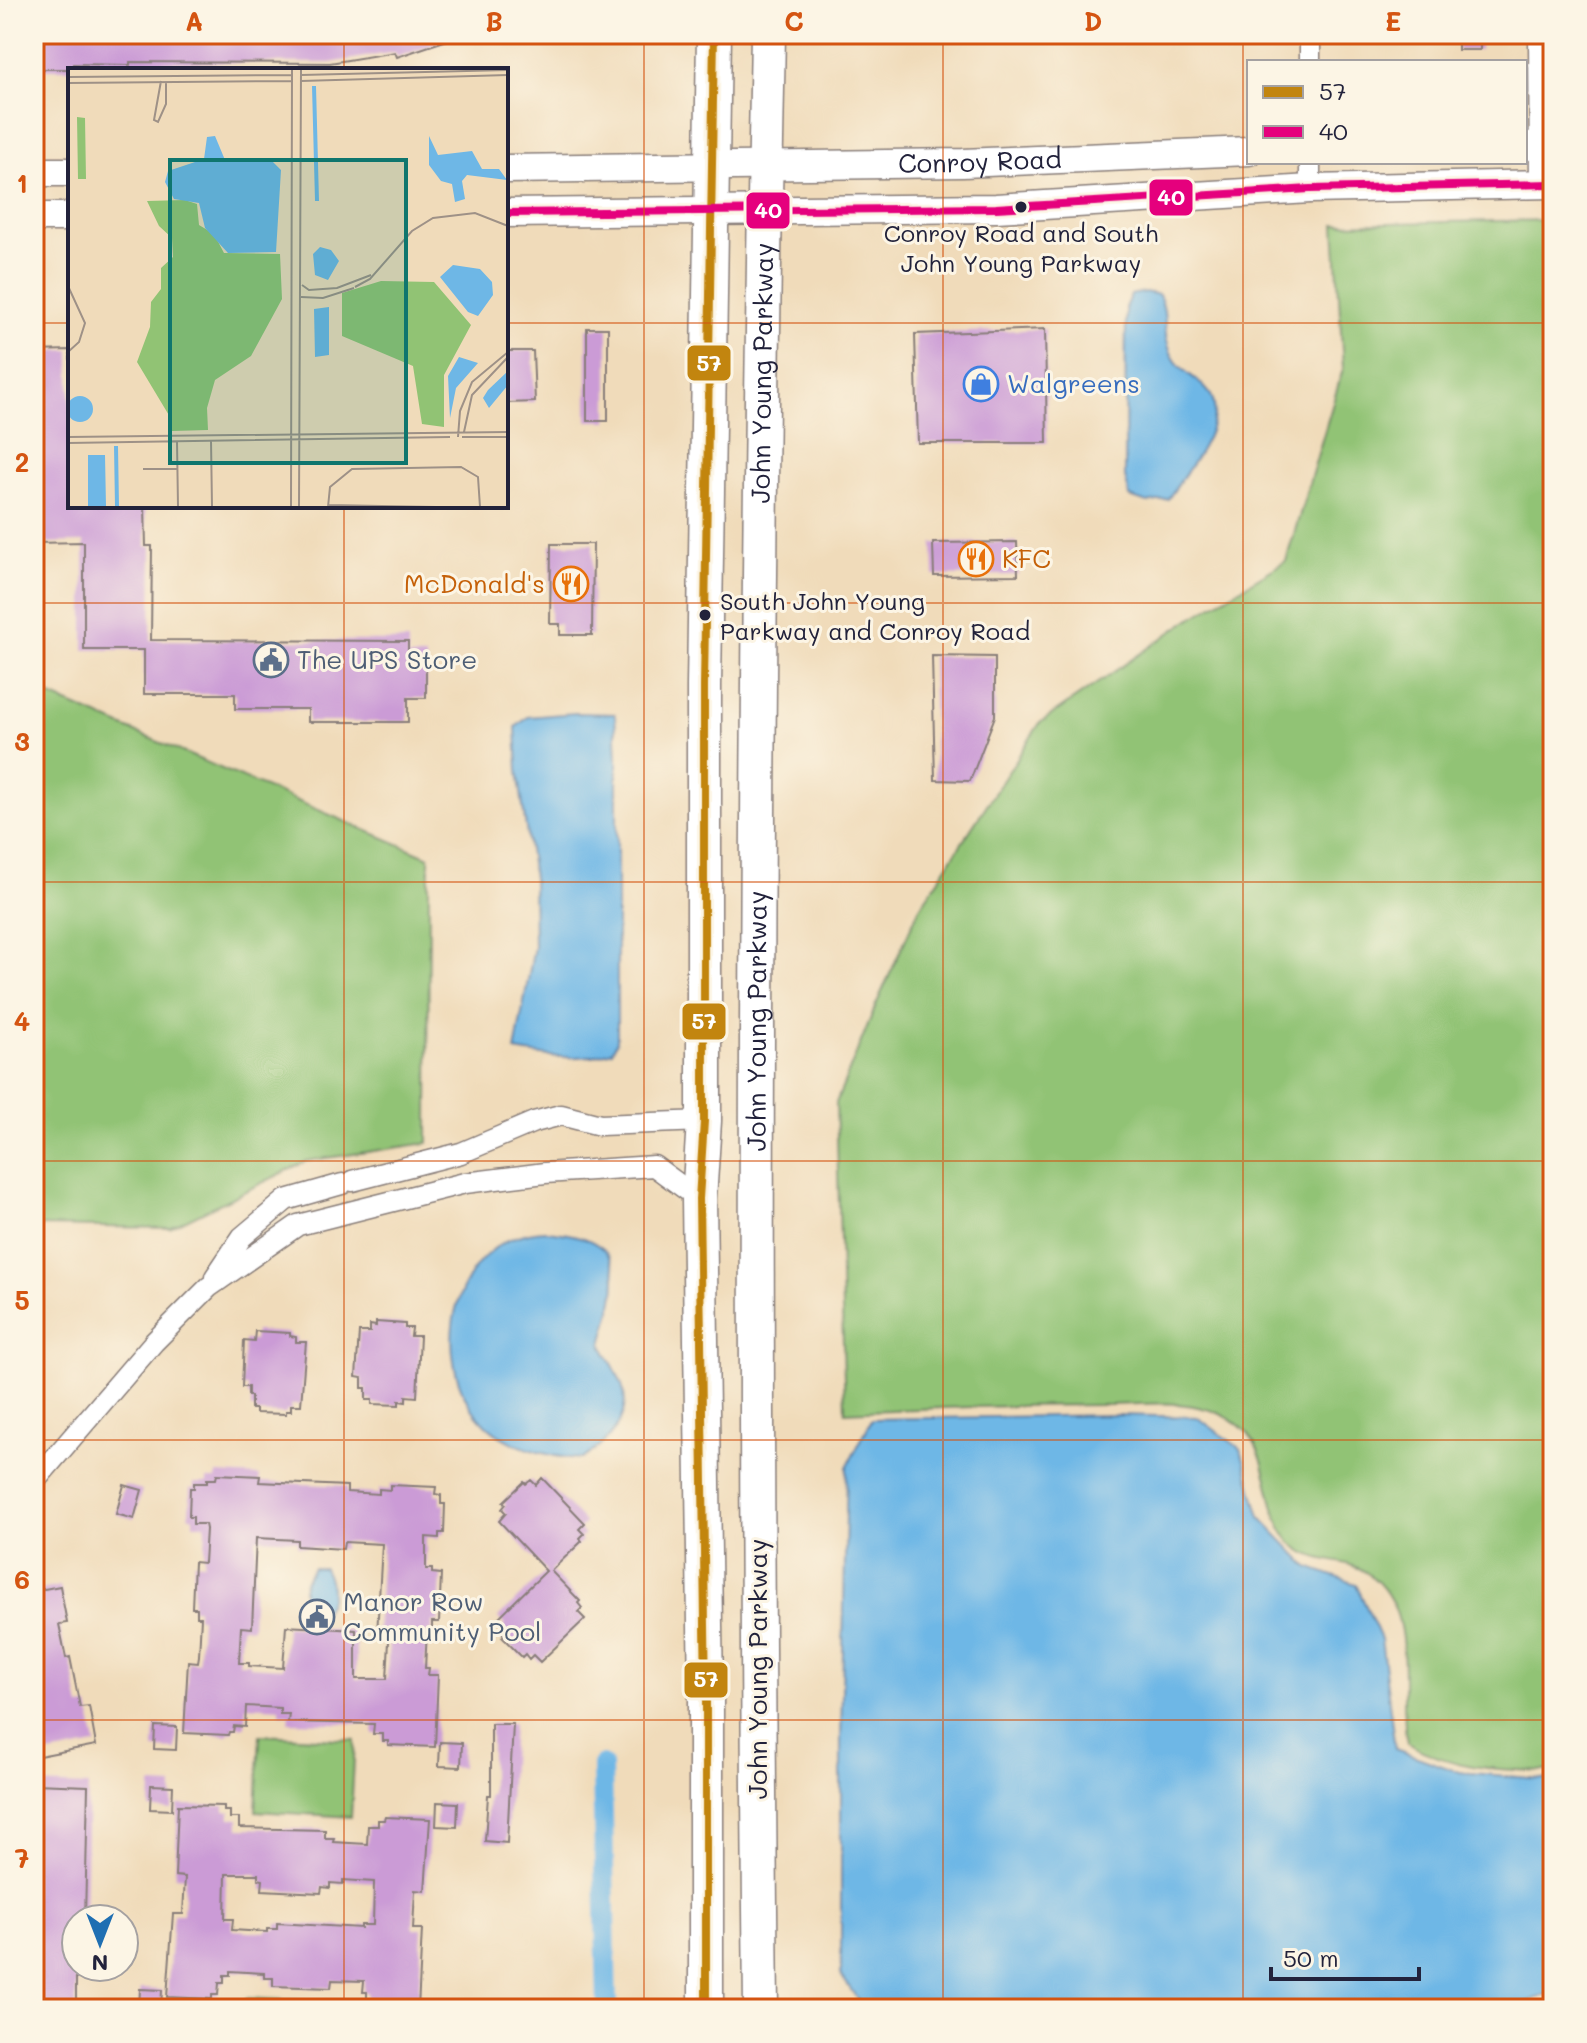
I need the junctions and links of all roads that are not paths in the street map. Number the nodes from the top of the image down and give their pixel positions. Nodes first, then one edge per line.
1 (714, 34) edge
2 (768, 34) edge
3 (1310, 34) edge
4 (1539, 34) edge
5 (1310, 60) edge
6 (1539, 146) edge
7 (1247, 151) edge
8 (712, 167) junction
9 (766, 167) junction
10 (508, 169) edge
11 (34, 172) edge
12 (68, 172) edge
13 (1310, 175) edge
14 (1547, 184) edge
15 (711, 211) junction
16 (765, 211) junction
17 (508, 213) edge
18 (34, 217) edge
19 (68, 217) edge
20 (704, 1026) junction
21 (704, 1121) junction
22 (755, 1143) junction
23 (699, 1199) junction
24 (209, 1287) junction
25 (34, 1482) edge
26 (757, 1508) junction
27 (706, 2009) edge
28 (761, 2009) edge

1 - 8 highway, John Young Parkway
2 - 9 highway, John Young Parkway
3 - 5 street
4 - 6 street
6 - 14 street
7 - 9 main road, Conroy Road
8 - 9 main road, Conroy Road
8 - 10 main road, Conroy Road
8 - 15 highway, John Young Parkway
9 - 16 highway, John Young Parkway
11 - 12 main road
13 - 14 main road, Conroy Road
13 - 16 main road, Conroy Road
15 - 16 main road, Conroy Road
15 - 17 main road, Conroy Road
15 - 20 highway, John Young Parkway
16 - 22 highway, John Young Parkway
18 - 19 main road
20 - 21 highway, John Young Parkway
20 - 22 highway
21 - 23 highway, John Young Parkway
21 - 24 street
21 - 26 highway
22 - 26 highway, John Young Parkway
23 - 24 street
23 - 27 highway, John Young Parkway
24 - 25 street
26 - 28 highway, John Young Parkway

